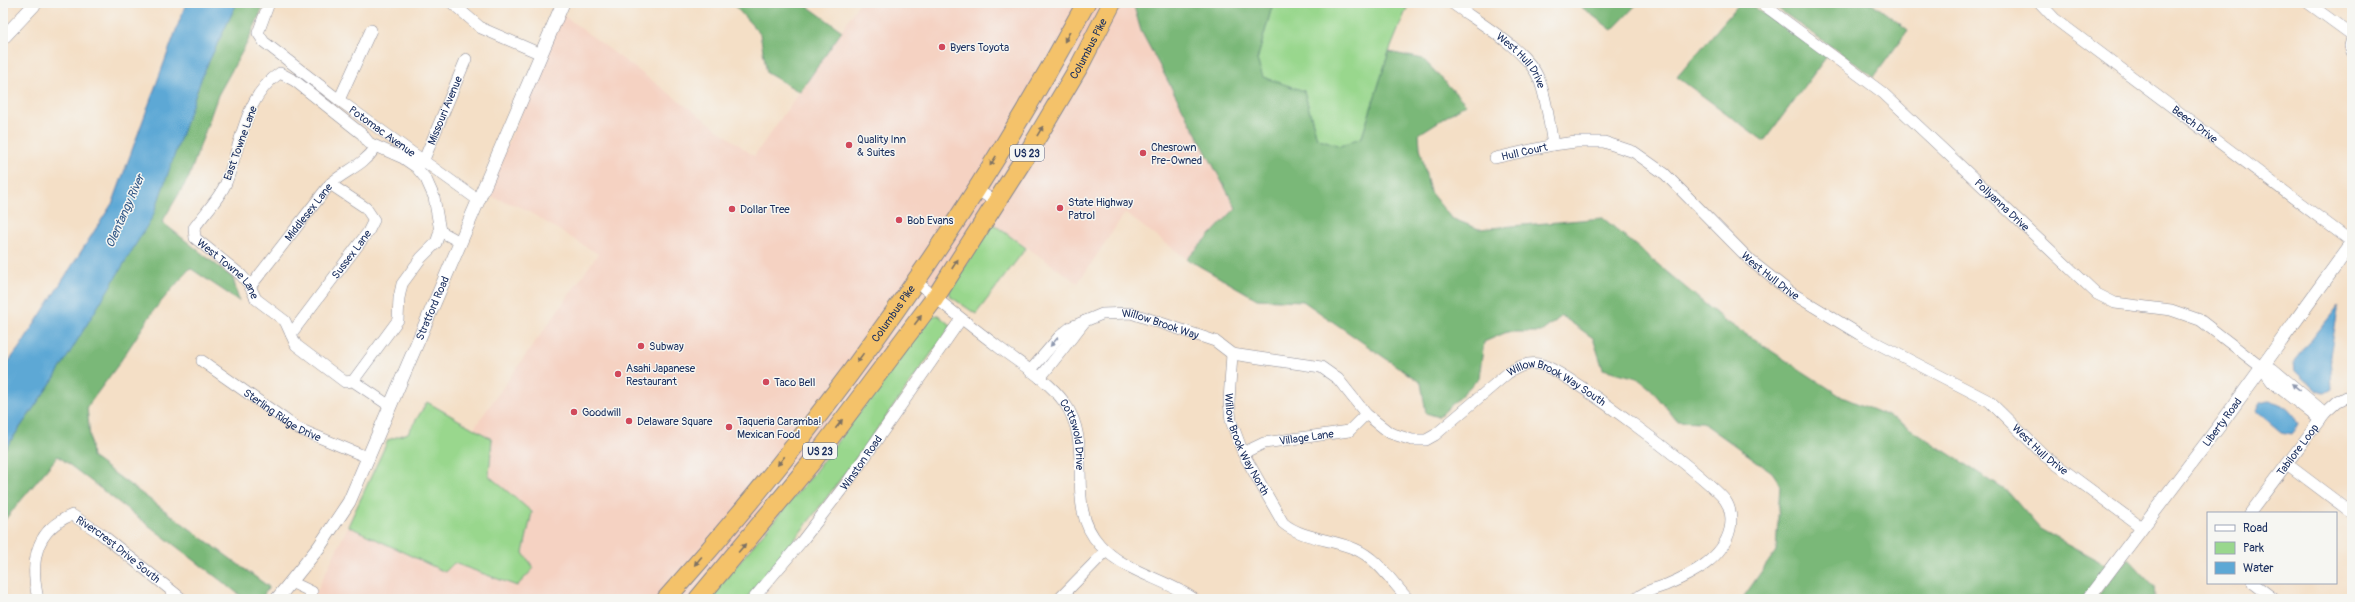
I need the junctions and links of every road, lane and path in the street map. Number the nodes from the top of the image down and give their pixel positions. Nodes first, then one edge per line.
1 (36, 3) edge
2 (269, 3) edge
3 (452, 3) edge
4 (563, 3) edge
5 (1086, 3) edge
6 (1112, 3) edge
7 (1452, 3) edge
8 (1761, 3) edge
9 (2040, 3) edge
10 (2308, 3) edge
11 (371, 30) dead end
12 (2352, 37) edge
13 (3, 38) edge
14 (2352, 52) edge
15 (541, 54) junction
16 (466, 59) dead end
17 (339, 100) junction
18 (1553, 145) junction
19 (376, 147) junction
20 (1495, 158) dead end
21 (423, 162) junction
22 (330, 184) junction
23 (976, 189) junction
24 (478, 200) junction
25 (996, 202) junction
26 (194, 228) joint
27 (440, 231) junction
28 (460, 242) junction
29 (2352, 242) edge
30 (916, 281) junction
31 (250, 287) junction
32 (935, 298) junction
33 (961, 319) junction
34 (1085, 321) junction
35 (291, 334) junction
36 (1232, 354) junction
37 (202, 361) dead end
38 (2261, 367) junction
39 (1030, 371) junction
40 (1040, 378) junction
41 (353, 381) junction
42 (2352, 394) edge
43 (390, 406) junction
44 (1366, 414) junction
45 (2323, 416) junction
46 (1243, 453) junction
47 (369, 458) junction
48 (2287, 464) junction
49 (2251, 512) edge
50 (2352, 513) edge
51 (2141, 527) junction
52 (1106, 551) junction
53 (290, 582) junction
54 (2254, 584) edge
55 (37, 594) edge
56 (182, 599) edge
57 (277, 599) edge
58 (309, 599) edge
59 (666, 599) edge
60 (698, 599) edge
61 (753, 599) edge
62 (1059, 599) edge
63 (1194, 599) edge
64 (1408, 599) edge
65 (1636, 599) edge
66 (2088, 599) edge
67 (2274, 599) edge

1 - 13 street
2 - 17 street, Potomac Avenue
3 - 15 street
4 - 15 street, Stratford Road
5 -> 23 highway, Columbus Pike / US 23
25 -> 6 highway, Columbus Pike / US 23
7 - 18 street, West Hull Drive
8 - 38 street, Pollyanna Drive
9 - 29 street, Beech Drive
10 - 12 street
11 - 17 street
12 - 14 street
15 - 24 street, Stratford Road
16 - 21 street, Missouri Avenue
17 - 21 street, Potomac Avenue
18 - 20 street, Hull Court
18 - 51 street, West Hull Drive
19 - 22 street, Middlesex Lane
19 - 26 street, East Towne Lane
19 - 27 street
21 - 24 street, Potomac Avenue
22 - 31 street, Middlesex Lane
22 - 35 street, Sussex Lane
23 - 25 street
23 - 30 highway, Columbus Pike / US 23
24 - 28 street, Stratford Road
32 -> 25 highway, Columbus Pike / US 23
26 - 31 street, West Towne Lane
27 - 28 street
27 - 41 street
28 - 43 street, Stratford Road
29 - 38 street, Liberty Road
30 - 32 street, Cottswold Drive
30 -> 59 highway, Columbus Pike / US 23
31 - 35 street, West Towne Lane
32 - 33 street, Cottswold Drive
60 -> 32 highway, Columbus Pike / US 23
33 - 39 street, Cottswold Drive
33 - 61 street, Winston Road
34 - 36 street, Willow Brook Way
34 -> 39 street, Willow Brook Way
34 - 40 street
35 - 41 street, West Towne Lane
36 - 44 street, Willow Brook Way South
36 - 46 street, Willow Brook Way North
37 - 47 street, Sterling Ridge Drive
38 - 45 street, Pollyanna Drive
38 - 51 street, Liberty Road
39 - 40 street, Cottswold Drive
40 - 52 street, Cottswold Drive
41 - 43 street, West Towne Lane
42 - 45 street, Tabilore Loop
43 - 47 street, Stratford Road
44 - 46 street, Village Lane
44 - 65 street, Willow Brook Way South
45 - 48 street, Tabilore Loop
46 - 64 street, Willow Brook Way North
47 - 53 street, Stratford Road
48 - 49 street, Tabilore Loop
48 - 50 street
51 - 66 street, Liberty Road
52 - 62 street
52 - 63 street, Cottswold Drive
53 - 57 street, Stratford Road
53 - 58 street
54 - 67 street
55 - 56 street, Rivercrest Drive South

